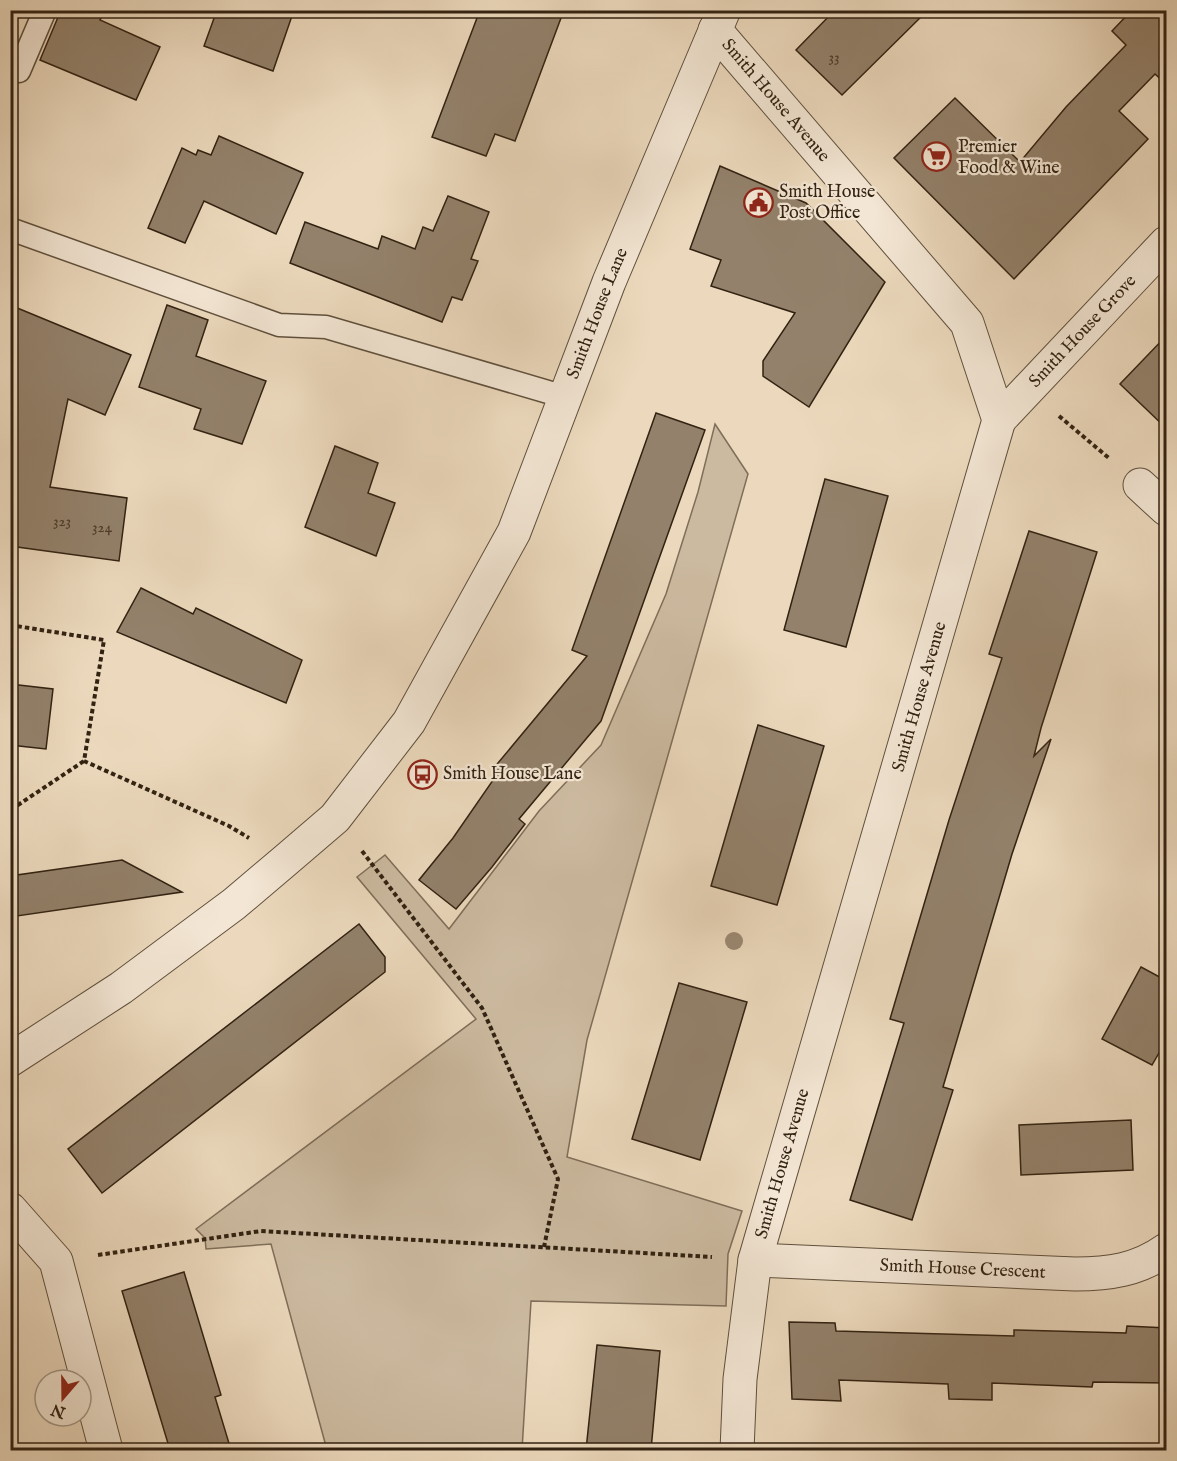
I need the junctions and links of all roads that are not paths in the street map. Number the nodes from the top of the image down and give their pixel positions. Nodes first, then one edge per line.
1 (45, 10) edge
2 (719, 20) edge
3 (19, 71) dead end
4 (10, 229) edge
5 (1167, 243) edge
6 (565, 397) junction
7 (999, 420) junction
8 (1140, 485) dead end
9 (1167, 509) edge
10 (10, 1060) edge
11 (10, 1209) edge
12 (1167, 1250) edge
13 (755, 1260) junction
14 (106, 1450) edge
15 (737, 1450) edge

1 - 3 lane
2 - 6 street, Smith House Lane
2 - 7 street, Smith House Avenue
4 - 6 lane
5 - 7 street, Smith House Grove
6 - 10 street, Smith House Lane
7 - 13 street, Smith House Avenue
8 - 9 street
11 - 14 street
12 - 13 street, Smith House Crescent
13 - 15 street, Smith House Avenue

